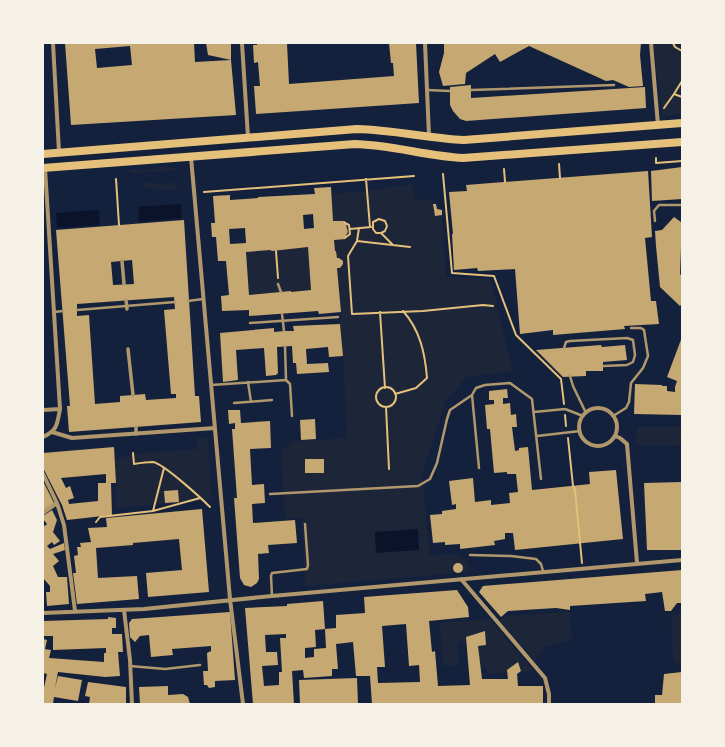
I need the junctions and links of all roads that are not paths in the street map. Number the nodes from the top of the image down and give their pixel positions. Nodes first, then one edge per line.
1 (53, 43) edge
2 (242, 43) edge
3 (425, 43) edge
4 (651, 43) edge
5 (614, 85) dead end
6 (427, 90) junction
7 (471, 90) dead end
8 (450, 91) dead end
9 (682, 123) edge
10 (658, 126) junction
11 (429, 137) junction
12 (248, 138) junction
13 (682, 142) edge
14 (59, 152) junction
15 (43, 154) edge
16 (191, 157) junction
17 (44, 168) edge
18 (682, 205) edge
19 (655, 221) dead end
20 (122, 261) dead end
21 (124, 284) dead end
22 (278, 284) road end
23 (281, 292) dead end
24 (204, 299) junction
25 (126, 300) dead end
26 (188, 301) dead end
27 (175, 302) dead end
28 (126, 308) junction
29 (77, 310) dead end
30 (63, 311) dead end
31 (54, 312) junction
32 (282, 314) dead end
33 (338, 317) dead end
34 (283, 321) junction
35 (250, 323) dead end
36 (631, 328) dead end
37 (284, 331) dead end
38 (285, 346) dead end
39 (128, 348) dead end
40 (564, 348) dead end
41 (603, 366) dead end
42 (570, 376) dead end
43 (286, 380) junction
44 (248, 382) junction
45 (211, 385) junction
46 (133, 395) dead end
47 (472, 395) junction
48 (272, 400) dead end
49 (251, 402) junction
50 (234, 403) dead end
51 (60, 409) junction
52 (43, 410) edge
53 (534, 412) junction
54 (584, 415) junction
55 (292, 416) dead end
56 (613, 416) junction
57 (136, 427) dead end
58 (215, 428) junction
59 (580, 431) junction
60 (52, 432) junction
61 (136, 434) junction
62 (536, 436) junction
63 (614, 436) junction
64 (43, 437) edge
65 (479, 468) dead end
66 (43, 474) edge
67 (541, 479) dead end
68 (270, 494) dead end
69 (57, 503) junction
70 (43, 513) edge
71 (305, 524) dead end
72 (470, 555) dead end
73 (682, 560) edge
74 (637, 563) junction
75 (543, 571) junction
76 (461, 579) junction
77 (272, 596) junction
78 (230, 600) junction
79 (124, 610) junction
80 (75, 611) junction
81 (43, 613) edge
82 (200, 665) dead end
83 (130, 666) junction
84 (132, 704) edge
85 (243, 704) edge
86 (549, 704) edge

1 - 14 street
2 - 12 street
3 - 6 street
4 - 10 street
5 - 7 lane
6 - 8 lane
6 - 11 street
9 - 10 main road
10 - 11 main road
11 - 12 main road
12 - 14 main road
13 - 16 main road
14 - 15 main road
16 - 17 main road
16 - 24 street
17 - 31 street
18 - 19 lane
20 - 21 street
22 - 23 lane
24 - 26 lane
24 - 45 street
25 - 28 street
27 - 28 lane
28 - 29 lane
30 - 31 lane
31 - 51 street
32 - 34 lane
33 - 34 lane
34 - 35 lane
34 - 37 lane
36 - 56 lane
38 - 43 lane
39 - 46 street
40 - 41 lane
42 - 54 lane
43 - 44 lane
43 - 55 lane
44 - 45 lane
44 - 49 lane
45 - 58 street
47 - 53 lane
47 - 65 lane
47 - 68 lane
48 - 49 lane
49 - 50 lane
51 - 52 street
51 - 60 street
53 - 54 lane
53 - 62 lane
54 - 56 street
54 - 59 street
56 - 63 street
57 - 61 street
58 - 61 street
58 - 78 street
59 - 62 lane
59 - 63 street
60 - 61 street
60 - 64 street
62 - 67 lane
63 - 74 street
66 - 69 street
69 - 70 street
69 - 80 street
71 - 77 lane
72 - 75 lane
73 - 74 street
74 - 75 street
75 - 76 street
76 - 77 street
76 - 86 street
77 - 78 street
78 - 79 street
78 - 85 street
79 - 80 street
79 - 83 street
80 - 81 street
82 - 83 lane
83 - 84 street

